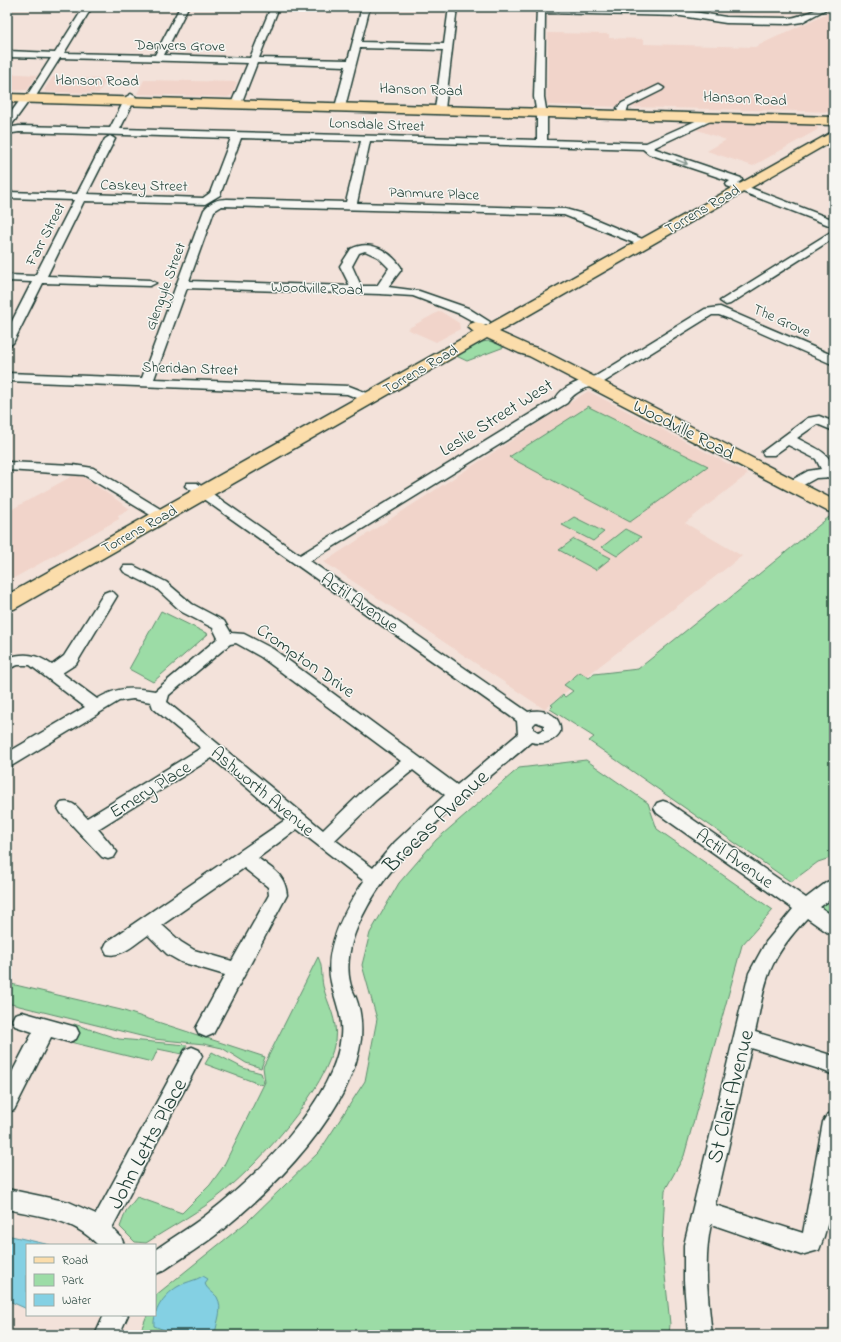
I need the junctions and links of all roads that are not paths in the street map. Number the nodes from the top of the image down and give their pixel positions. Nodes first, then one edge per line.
1 (88, 7) edge
2 (184, 7) edge
3 (275, 7) edge
4 (366, 7) edge
5 (453, 7) edge
6 (826, 7) edge
7 (541, 8) edge
8 (609, 9) edge
9 (356, 45) junction
10 (447, 47) junction
11 (7, 54) edge
12 (57, 56) junction
13 (158, 58) junction
14 (253, 60) junction
15 (351, 63) junction
16 (659, 88) dead end
17 (7, 94) edge
18 (29, 96) junction
19 (7, 98) edge
20 (130, 99) junction
21 (237, 102) junction
22 (341, 105) junction
23 (440, 107) junction
24 (540, 110) junction
25 (622, 112) junction
26 (761, 114) junction
27 (711, 115) junction
28 (834, 115) edge
29 (696, 119) junction
30 (7, 126) edge
31 (833, 127) edge
32 (7, 131) edge
33 (237, 135) junction
34 (112, 136) junction
35 (366, 139) junction
36 (542, 144) junction
37 (648, 146) junction
38 (736, 184) junction
39 (7, 195) edge
40 (80, 198) junction
41 (217, 203) joint
42 (351, 205) junction
43 (834, 224) edge
44 (834, 233) edge
45 (638, 241) junction
46 (7, 278) edge
47 (38, 279) junction
48 (150, 282) dead end
49 (183, 284) junction
50 (357, 289) junction
51 (380, 290) junction
52 (726, 301) dead end
53 (715, 310) joint
54 (482, 330) junction
55 (7, 343) edge
56 (534, 352) junction
57 (834, 361) edge
58 (7, 377) edge
59 (147, 382) junction
60 (592, 382) junction
61 (364, 396) junction
62 (834, 427) edge
63 (788, 439) junction
64 (769, 452) dead end
65 (7, 466) edge
66 (832, 473) edge
67 (793, 485) junction
68 (198, 489) junction
69 (834, 507) edge
70 (157, 513) junction
71 (300, 561) junction
72 (130, 569) dead end
73 (34, 581) junction
74 (7, 590) edge
75 (108, 596) dead end
76 (7, 604) edge
77 (226, 638) junction
78 (7, 664) edge
79 (52, 673) junction
80 (160, 698) junction
81 (96, 707) junction
82 (527, 727) joint
83 (213, 749) junction
84 (7, 761) edge
85 (412, 762) junction
86 (457, 796) junction
87 (67, 808) dead end
88 (663, 808) dead end
89 (297, 820) junction
90 (86, 828) junction
91 (323, 840) junction
92 (108, 852) dead end
93 (246, 858) junction
94 (374, 879) junction
95 (834, 887) edge
96 (807, 908) junction
97 (149, 924) junction
98 (834, 927) edge
99 (114, 948) dead end
100 (238, 971) junction
101 (22, 1020) dead end
102 (46, 1027) junction
103 (206, 1028) dead end
104 (69, 1033) dead end
105 (743, 1037) junction
106 (192, 1056) dead end
107 (834, 1066) edge
108 (7, 1103) edge
109 (834, 1122) edge
110 (7, 1198) edge
111 (702, 1211) junction
112 (106, 1238) edge
113 (156, 1262) edge
114 (116, 1316) edge
115 (107, 1335) edge
116 (700, 1335) edge

1 - 12 street
2 - 13 street
3 - 14 street
4 - 9 street
5 - 10 street
6 - 8 street
7 - 8 street
7 - 24 street
9 - 10 street
9 - 15 street
10 - 23 street
11 - 12 street, Danvers Grove
12 - 13 street, Danvers Grove
12 - 18 street
13 - 14 street, Danvers Grove
14 - 15 street, Danvers Grove
14 - 21 street
15 - 22 street
16 - 25 street
17 - 18 main road, Hanson Road
18 - 19 main road, Hanson Road
18 - 20 main road, Hanson Road
18 - 30 street
20 - 21 main road, Hanson Road
20 - 34 street, Farr Street
21 - 22 main road, Hanson Road
22 - 23 main road, Hanson Road
23 - 24 main road, Hanson Road
24 - 25 main road, Hanson Road
24 - 36 street
25 - 27 main road, Hanson Road
25 - 29 main road, Hanson Road
26 - 27 main road, Hanson Road
26 - 28 main road
26 - 31 main road, Hanson Road
27 - 29 main road, Hanson Road
27 - 31 main road, Hanson Road
29 - 37 street
31 - 38 main road, Torrens Road
32 - 34 street, Lonsdale Street
33 - 34 street, Lonsdale Street
33 - 35 street, Lonsdale Street
33 - 40 street, Caskey Street
34 - 40 street, Farr Street
35 - 36 street, Lonsdale Street
35 - 42 street
36 - 37 street, Lonsdale Street
37 -> 38 street
38 - 43 street
38 - 45 main road, Torrens Road
39 - 40 street, Caskey Street
40 - 47 street, Farr Street
41 - 42 street, Panmure Place
41 - 49 street, Glengyle Street
42 - 45 street, Panmure Place
44 - 52 street
45 - 54 main road, Torrens Road
46 - 47 street
47 - 48 street
47 - 55 street, Farr Street
49 - 50 street, Woodville Road
49 - 59 street, Glengyle Street
50 - 51 street, Woodville Road
50 - 51 street
51 - 54 street, Woodville Road
53 - 57 street, The Grove
53 - 60 street, Leslie Street West
54 - 56 main road, Woodville Road
54 - 56 main road, Woodville Road
54 - 61 main road, Torrens Road
56 - 60 main road, Woodville Road
58 - 59 street, Sheridan Street
59 - 61 street, Sheridan Street
60 - 67 main road, Woodville Road
60 - 71 street, Leslie Street West
61 - 68 main road, Torrens Road
62 - 63 street
63 - 64 street
63 - 66 street
65 - 70 street
66 - 67 street
67 - 69 main road, Woodville Road
68 - 70 main road, Torrens Road
68 - 71 street, Actil Avenue
70 - 73 main road, Torrens Road
71 - 82 street, Actil Avenue
72 - 77 street, Crompton Drive
73 - 74 main road, Torrens Road
73 - 76 main road, Torrens Road
75 - 79 street
77 - 80 street
77 - 85 street, Crompton Drive
78 - 79 street
79 - 81 street
80 - 81 street
80 - 83 street, Ashworth Avenue
81 - 84 street
82 - 86 street, Brocas Avenue
83 - 89 street, Ashworth Avenue
83 - 90 street, Emery Place
85 - 86 street, Crompton Drive
85 - 91 street
86 - 94 street, Brocas Avenue
87 - 90 street, Emery Place
88 - 96 street, Actil Avenue
89 - 91 street, Ashworth Avenue
89 - 93 street
90 - 92 street, Emery Place
91 - 94 street, Ashworth Avenue
93 - 97 street
93 - 100 street
94 - 113 street, Brocas Avenue
95 - 96 street, St Clair Avenue
96 - 98 street, Actil Avenue
96 - 105 street, St Clair Avenue
97 - 99 street
97 - 100 street
100 - 103 street
101 - 102 street
102 - 104 street
102 - 108 street
105 - 107 street
105 - 111 street, St Clair Avenue
106 - 112 street, John Letts Place
109 - 111 street
110 - 112 street
111 - 116 street, St Clair Avenue
114 - 115 street

